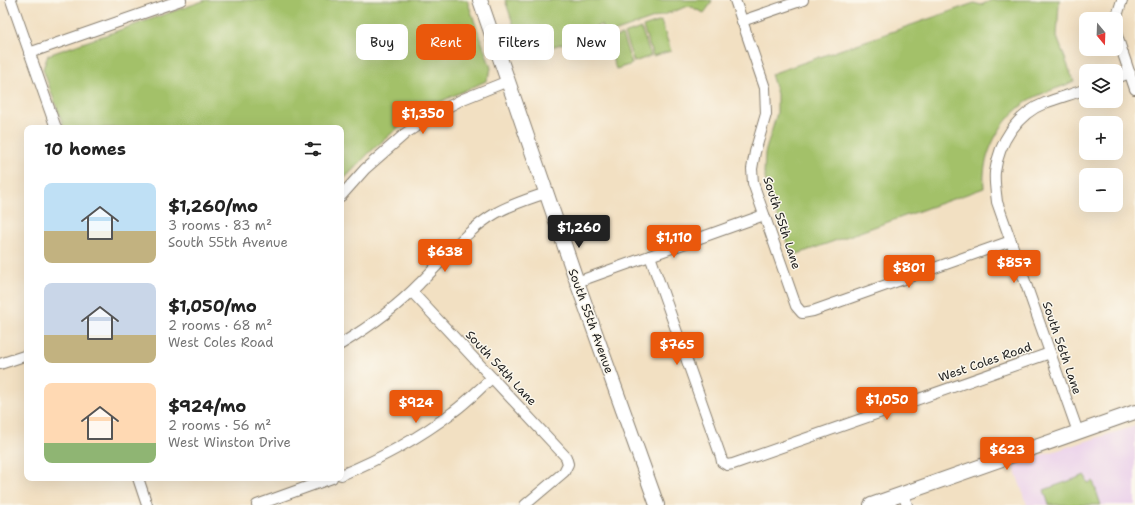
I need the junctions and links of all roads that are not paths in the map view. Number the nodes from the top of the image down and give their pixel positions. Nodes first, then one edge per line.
1 (11, 0) edge
2 (181, 0) edge
3 (480, 0) edge
4 (735, 0) edge
5 (803, 0) edge
6 (1122, 0) edge
7 (1118, 12) edge
8 (742, 21) junction
9 (29, 53) junction
10 (1123, 53) edge
11 (1130, 73) junction
12 (1123, 76) edge
13 (508, 81) junction
14 (1135, 88) edge
15 (1079, 91) edge
16 (55, 125) edge
17 (344, 193) edge
18 (546, 193) junction
19 (764, 215) junction
20 (1011, 241) junction
21 (650, 256) junction
22 (577, 282) junction
23 (412, 292) junction
24 (344, 341) edge
25 (1050, 353) junction
26 (24, 356) edge
27 (0, 364) edge
28 (492, 378) junction
29 (1135, 412) edge
30 (1078, 432) junction
31 (344, 474) edge
32 (139, 481) edge
33 (324, 481) edge
34 (905, 499) edge
35 (264, 504) edge
36 (147, 505) edge
37 (525, 505) edge
38 (657, 505) edge
39 (871, 505) edge

1 - 9 street
2 - 9 street
3 - 13 street, South 55th Avenue
4 - 8 street, South 55th Lane
5 - 8 street
6 - 7 street
8 - 19 street, South 55th Lane
9 - 16 street
10 - 11 street
11 - 12 street
11 - 14 street
13 - 17 street
13 - 18 street, South 55th Avenue
15 - 20 street, South 56th Lane
18 - 22 street, South 55th Avenue
18 - 23 street
19 - 20 street, South 55th Lane
19 - 21 street
20 - 25 street, South 56th Lane
21 - 22 street
21 - 25 street, West Coles Road
22 - 38 street, South 55th Avenue
23 - 24 street
23 - 28 street, South 54th Lane
25 - 30 street, South 56th Lane
26 - 27 street
28 - 31 street
28 - 37 street, South 54th Lane
29 - 30 street
30 - 34 street
32 - 36 street
33 - 35 street
34 - 39 street

